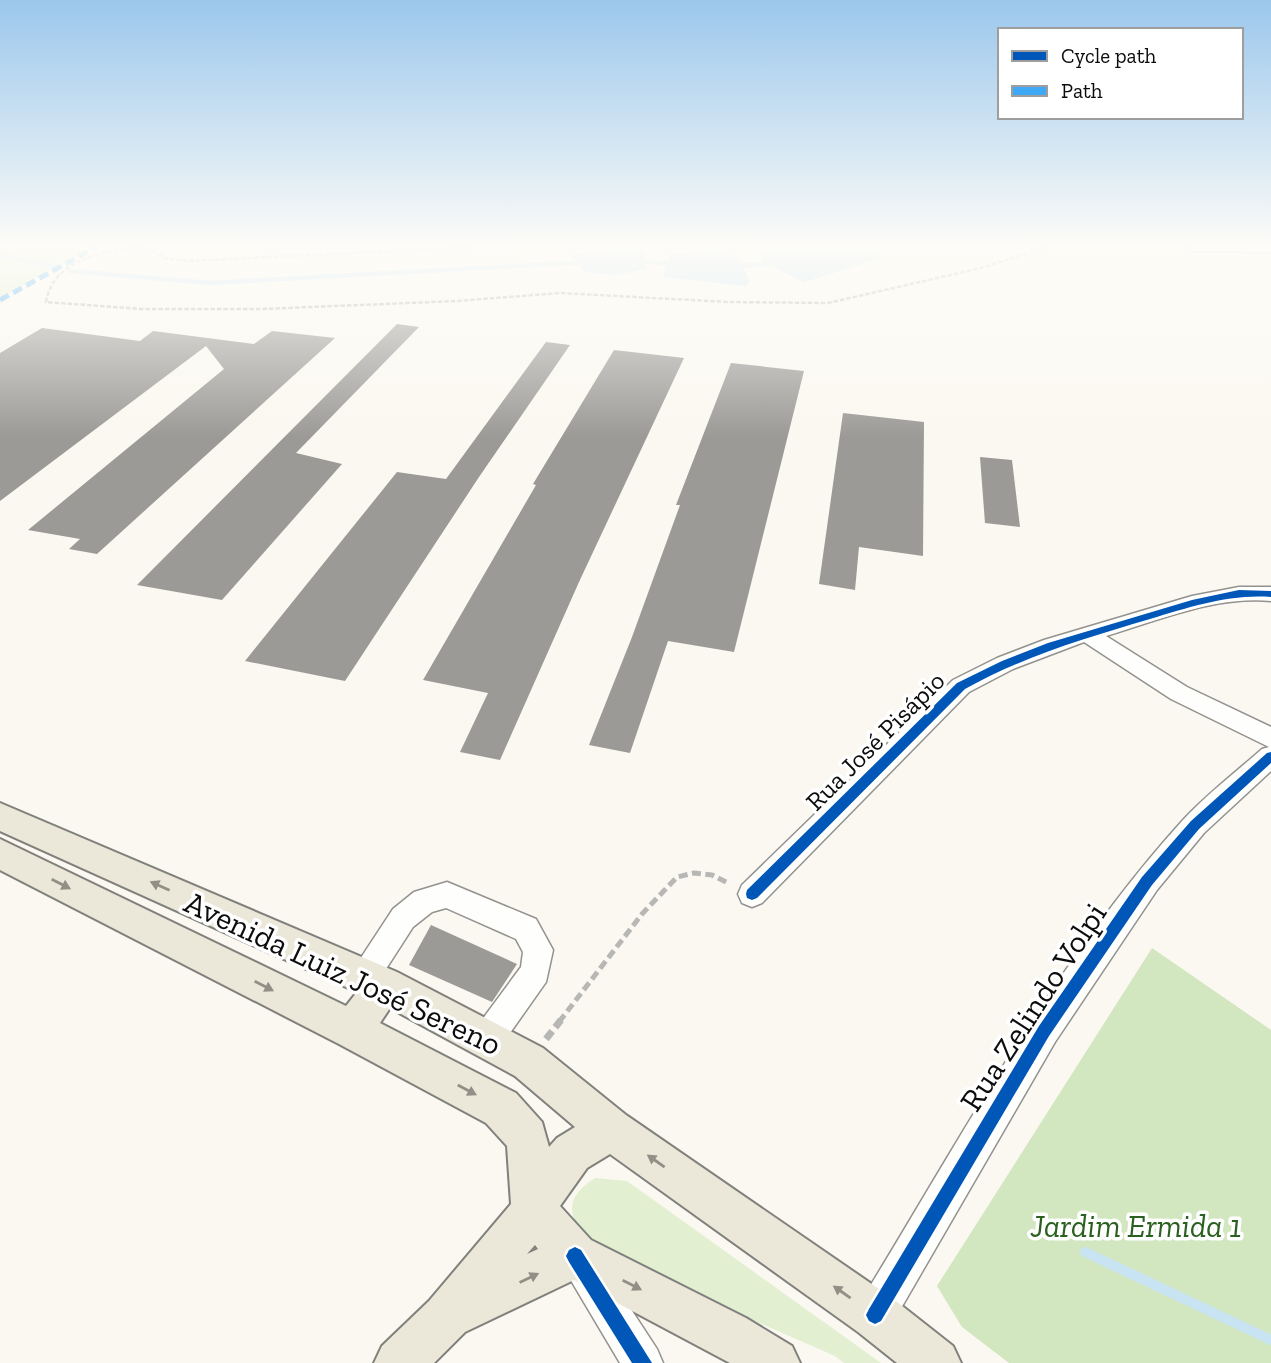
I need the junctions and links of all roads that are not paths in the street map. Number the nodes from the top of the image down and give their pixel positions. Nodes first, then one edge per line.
1 (1271, 594) edge
2 (1087, 634) junction
3 (1271, 738) edge
4 (1271, 755) edge
5 (0, 816) edge
6 (0, 854) edge
7 (752, 894) road end
8 (374, 980) junction
9 (353, 1030) junction
10 (487, 1039) junction
11 (611, 1130) junction
12 (534, 1211) junction
13 (575, 1256) junction
14 (875, 1315) junction
15 (446, 1318) junction
16 (399, 1363) edge
17 (643, 1363) edge
18 (775, 1363) edge
19 (936, 1363) edge

1 - 2 street, Rua José Pisápio
2 - 3 street
2 - 7 street, Rua José Pisápio
4 - 14 street, Rua Zelindo Volpi
8 -> 5 main road, Avenida Luiz José Sereno
6 -> 9 main road, Avenida Luiz José Sereno
8 - 9 main road
8 - 10 main road, Avenida Luiz José Sereno
8 - 10 street
9 -> 12 main road, Avenida Luiz José Sereno
10 - 11 main road, Avenida Luiz José Sereno
11 - 12 main road
14 -> 11 main road, Avenida Luiz José Sereno
12 - 13 main road
12 - 15 main road
15 -> 13 main road
13 - 17 street
13 -> 18 main road
14 - 19 main road, Avenida Luiz José Sereno
15 - 16 main road

